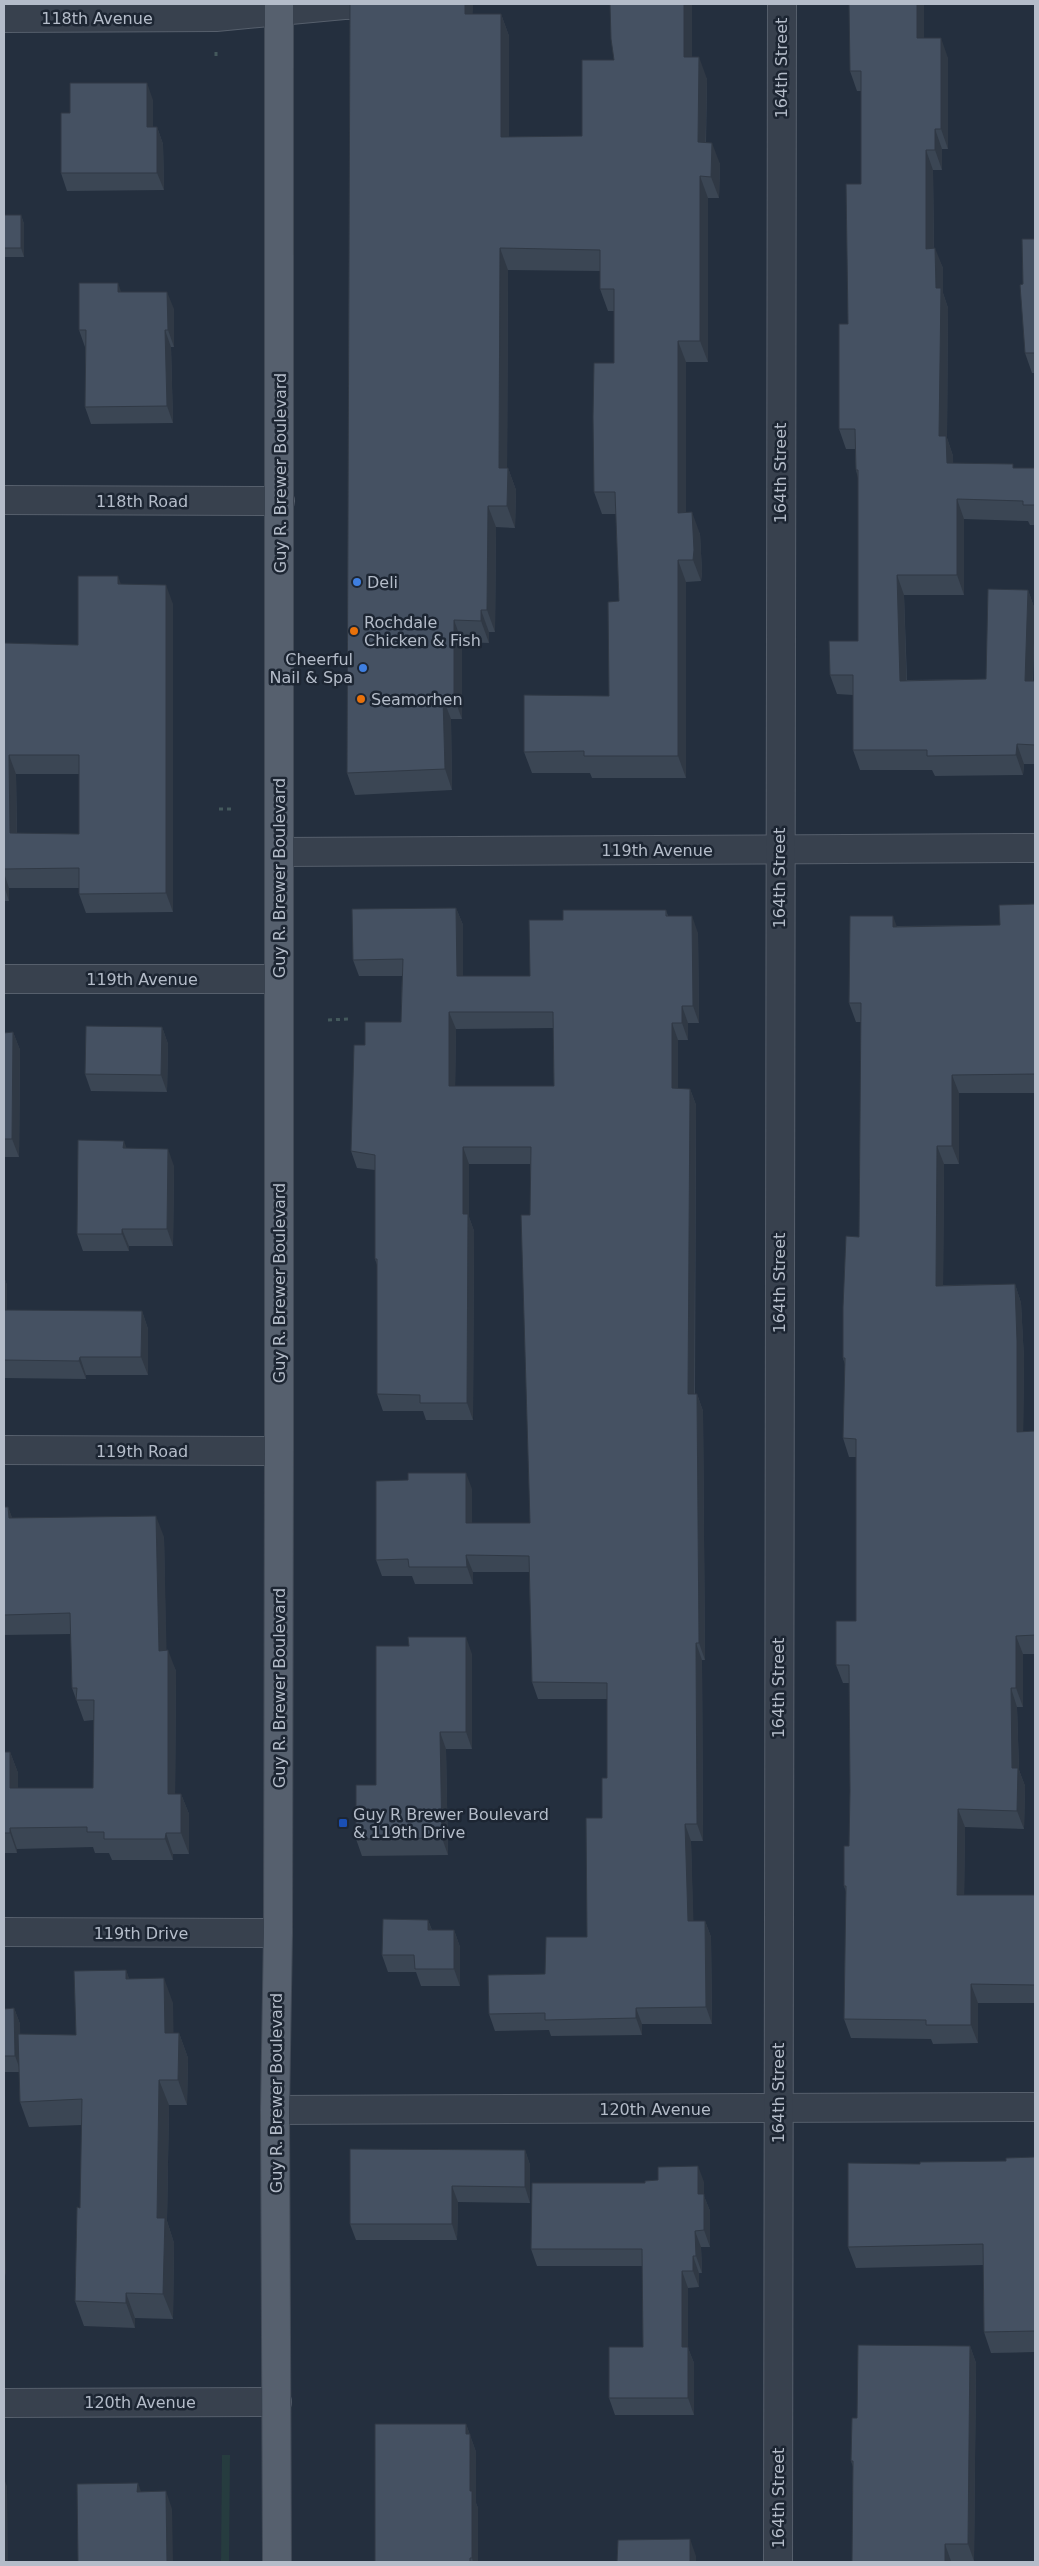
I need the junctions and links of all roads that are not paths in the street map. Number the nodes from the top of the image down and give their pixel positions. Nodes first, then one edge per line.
1 (402, 4) edge
2 (782, 4) edge
3 (279, 7) edge
4 (4, 18) edge
5 (4, 500) edge
6 (280, 501) junction
7 (1035, 848) edge
8 (779, 849) junction
9 (279, 852) junction
10 (4, 979) edge
11 (279, 979) junction
12 (4, 1450) edge
13 (279, 1451) junction
14 (4, 1932) edge
15 (278, 1933) junction
16 (1035, 2107) edge
17 (778, 2109) junction
18 (275, 2110) junction
19 (277, 2402) junction
20 (4, 2403) edge
21 (277, 2562) edge
22 (778, 2562) edge

1 - 3 street, 118th Avenue
2 - 8 street, 164th Street
3 - 4 street, 118th Avenue
3 - 6 main road, Guy R. Brewer Boulevard
5 - 6 street, 118th Road
6 - 9 main road, Guy R. Brewer Boulevard
7 - 8 street, 119th Avenue
8 - 9 street, 119th Avenue
8 - 17 street, 164th Street
9 - 11 main road, Guy R. Brewer Boulevard
10 - 11 street, 119th Avenue
11 - 13 main road, Guy R. Brewer Boulevard
12 - 13 street, 119th Road
13 - 15 main road, Guy R. Brewer Boulevard
14 - 15 street, 119th Drive
15 - 18 main road, Guy R. Brewer Boulevard
16 - 17 street, 120th Avenue
17 - 18 street, 120th Avenue
17 - 22 street, 164th Street
18 - 19 main road, Guy R. Brewer Boulevard
19 - 20 street, 120th Avenue
19 - 21 main road, Guy R. Brewer Boulevard

